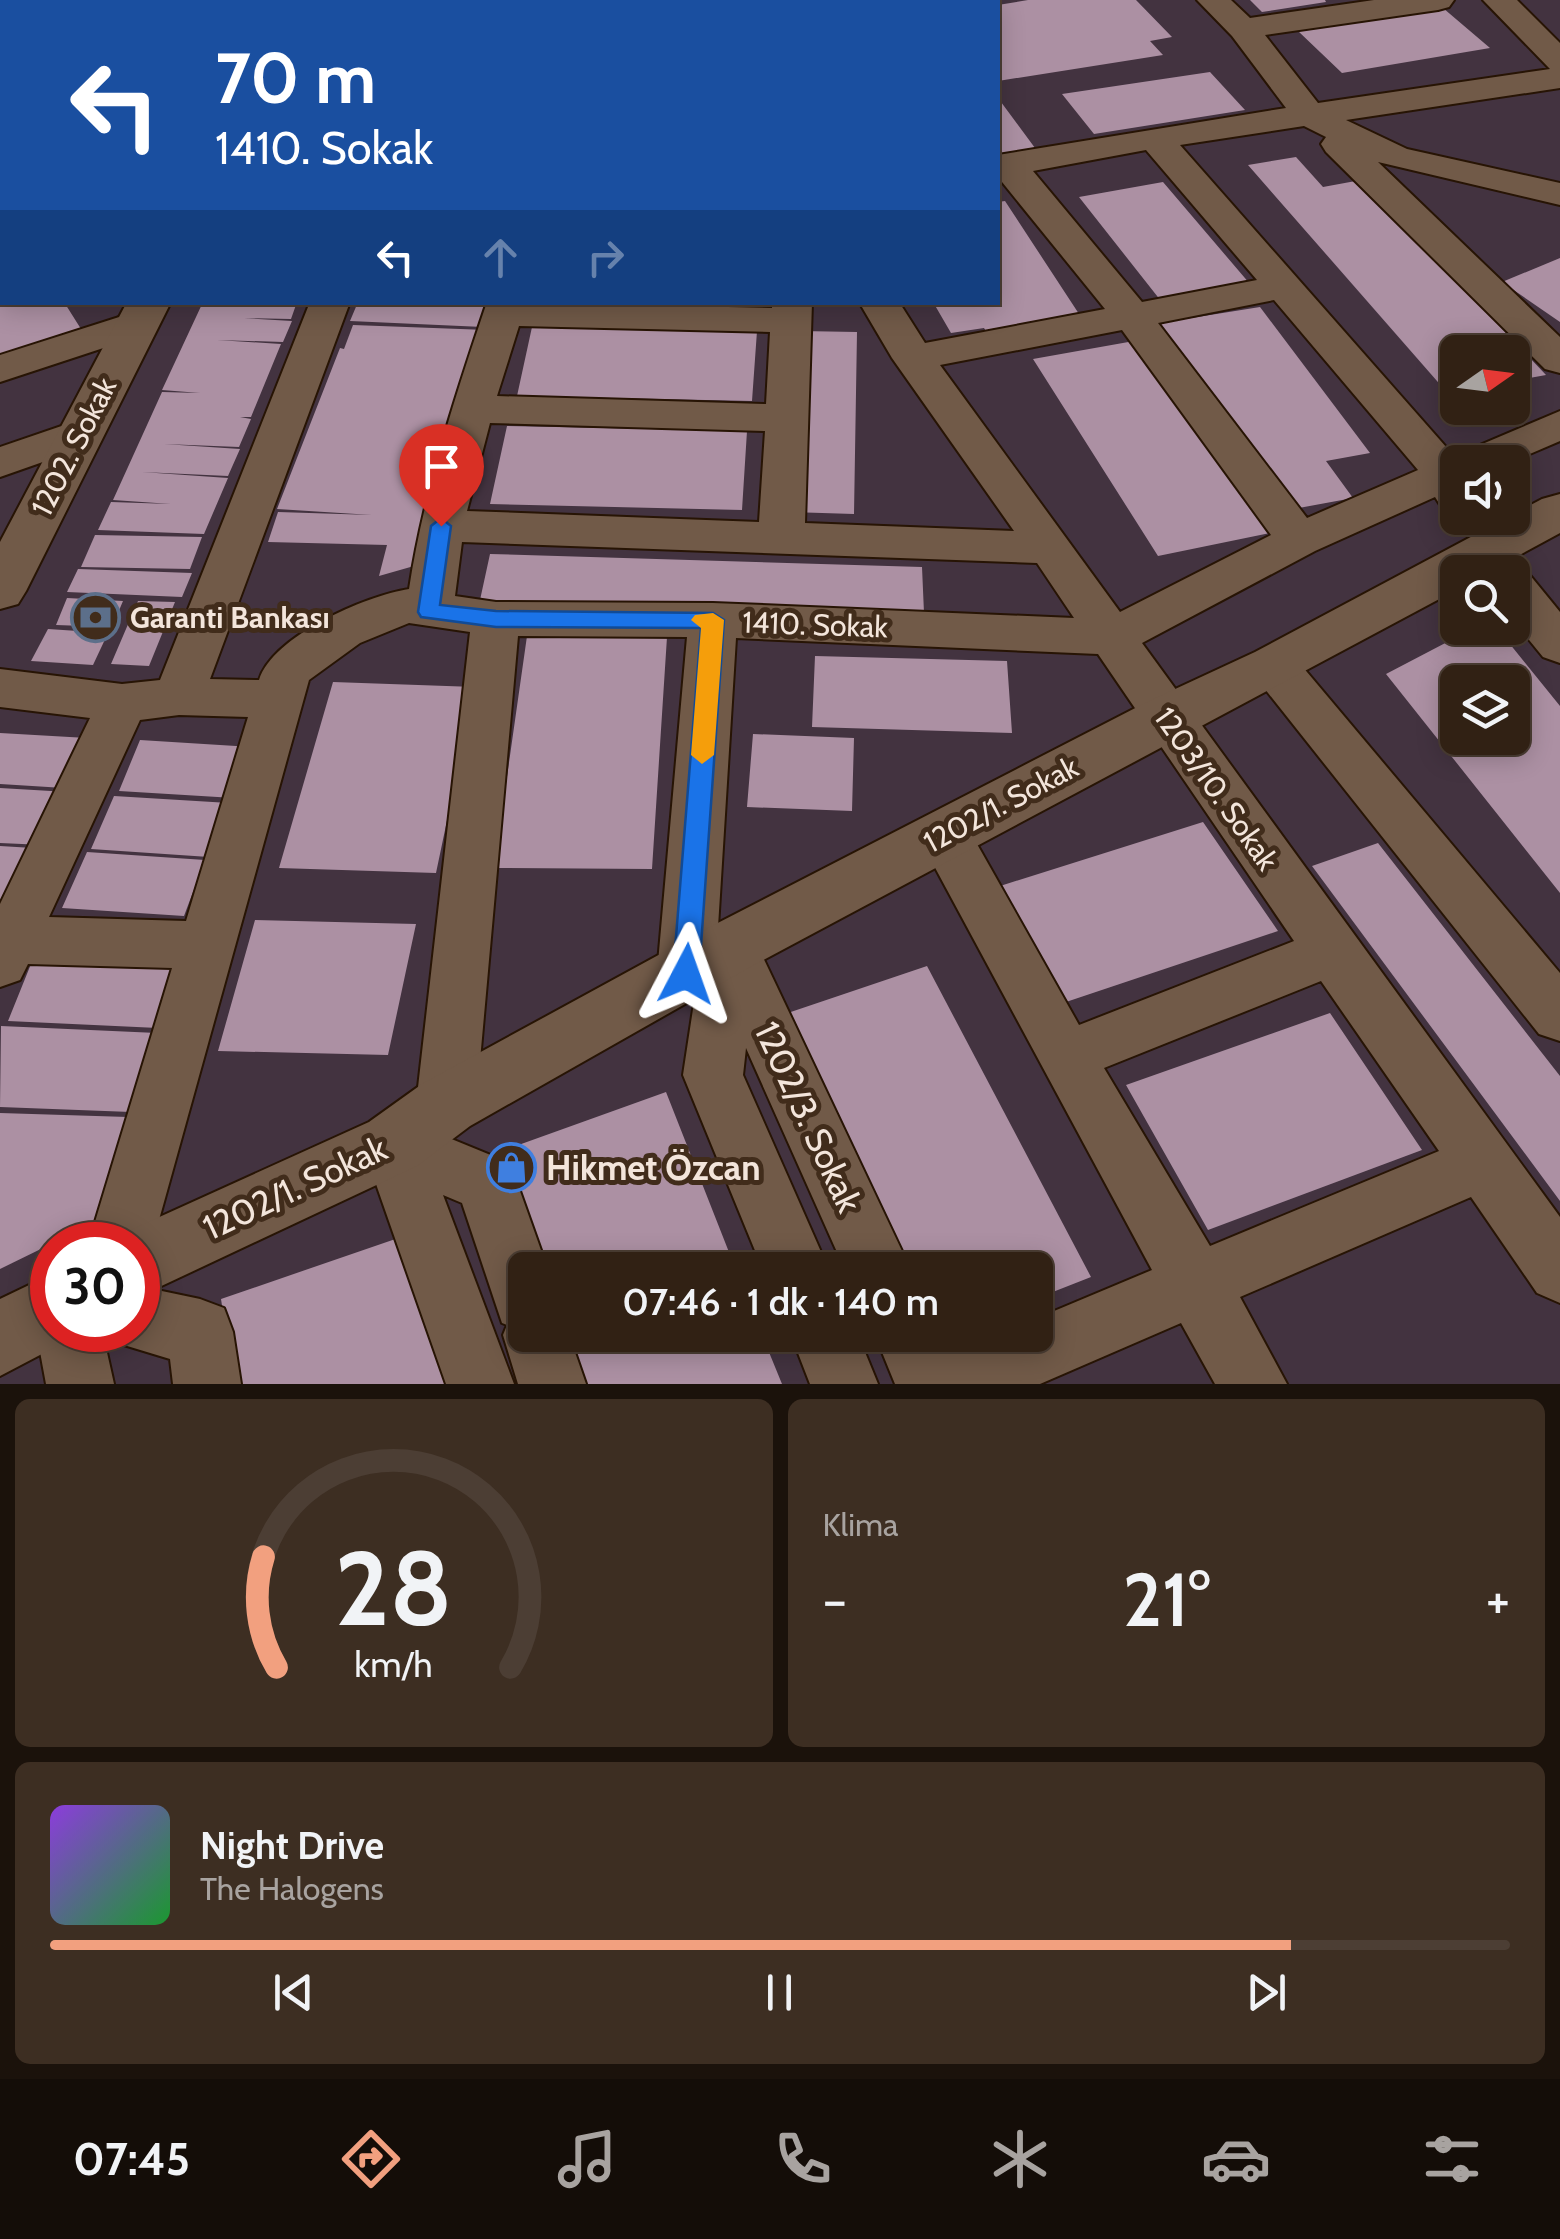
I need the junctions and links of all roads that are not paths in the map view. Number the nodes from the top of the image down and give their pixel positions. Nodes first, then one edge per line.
1 (1213, 0) edge
2 (1438, 0) edge
3 (1499, 0) edge
4 (1243, 30) junction
5 (1560, 62) edge
6 (1560, 78) edge
7 (1310, 116) junction
8 (1155, 138) junction
9 (1003, 165) edge
10 (1560, 194) edge
11 (1282, 287) junction
12 (329, 305) edge
13 (882, 305) edge
14 (145, 308) edge
15 (505, 308) edge
16 (792, 311) edge
17 (1132, 316) junction
18 (912, 358) junction
19 (1560, 360) edge
20 (0, 369) edge
21 (472, 409) junction
22 (786, 418) junction
23 (1560, 424) edge
24 (82, 433) junction
25 (1519, 445) edge
26 (1440, 456) edge
27 (0, 463) edge
28 (1440, 484) edge
29 (1560, 511) edge
30 (441, 526) junction
31 (1298, 540) junction
32 (781, 541) junction
33 (1050, 548) junction
34 (1494, 555) edge
35 (1440, 582) edge
36 (0, 591) edge
37 (1530, 606) edge
38 (428, 612) junction
39 (496, 619) junction
40 (713, 620) junction
41 (1112, 637) junction
42 (1560, 645) edge
43 (1274, 666) junction
44 (0, 688) edge
45 (179, 696) junction
46 (279, 700) junction
47 (122, 703) junction
48 (1164, 718) junction
49 (944, 836) junction
50 (210, 945) junction
51 (3, 948) edge
52 (1331, 952) junction
53 (708, 960) junction
54 (1560, 1016) edge
55 (1066, 1057) junction
56 (446, 1105) junction
57 (394, 1144) junction
58 (1483, 1162) junction
59 (127, 1222) edge
60 (160, 1252) edge
61 (510, 1252) edge
62 (788, 1252) edge
63 (868, 1252) edge
64 (1560, 1270) edge
65 (1197, 1286) junction
66 (30, 1322) edge
67 (160, 1324) edge
68 (0, 1339) edge
69 (73, 1352) edge
70 (542, 1352) edge
71 (831, 1352) edge
72 (916, 1352) edge
73 (80, 1384) edge
74 (207, 1384) edge
75 (480, 1384) edge
76 (552, 1384) edge
77 (844, 1384) edge
78 (930, 1384) edge
79 (960, 1384) edge
80 (1254, 1384) edge

1 - 4 street
2 - 4 street
3 - 5 street
4 - 7 street
6 - 7 street
7 - 8 street
7 - 10 street
7 - 19 street
8 - 9 street
8 - 11 street
9 - 17 street
11 - 17 street
11 - 26 street
12 - 45 street
13 - 18 street, 1203/10. Sokak
14 - 20 street
14 - 24 street, 1202. Sokak
15 - 16 street
15 - 21 street
16 - 22 street
17 - 18 street
17 - 31 street
18 - 33 street, 1203/10. Sokak
21 - 22 street
21 - 30 street
22 - 32 street
23 - 25 street
24 - 27 street
24 - 36 street, 1202. Sokak
28 - 31 street
29 - 34 street, 1202/1. Sokak
30 - 32 street
30 - 38 street
31 - 41 street
32 - 33 street
33 - 41 street, 1203/10. Sokak
35 - 43 street, 1202/1. Sokak
37 - 42 street
38 - 39 street, 1410. Sokak
38 - 46 street, 1410. Sokak
39 - 40 street, 1410. Sokak
39 - 56 street
40 - 41 street, 1410. Sokak
40 - 53 street, 1202/3. Sokak
41 - 48 street, 1203/10. Sokak
43 - 48 street, 1202/1. Sokak
43 - 54 street
44 - 47 street
45 - 46 street
45 - 47 street
46 - 50 street, 1410. Sokak
47 - 51 street
48 - 49 street, 1202/1. Sokak
48 - 52 street, 1203/10. Sokak
49 - 53 street, 1202/1. Sokak
49 - 55 street
50 - 51 street
50 - 59 street, 1410. Sokak
52 - 55 street
52 - 58 street, 1203/10. Sokak
53 - 56 street, 1202/1. Sokak
53 - 62 street, 1202/3. Sokak
53 - 63 street, 1202/3. Sokak
55 - 65 street
56 - 57 street, 1202/1. Sokak
57 - 60 street, 1202/1. Sokak
57 - 61 street
57 - 75 street
58 - 64 street, 1203/10. Sokak
58 - 65 street
65 - 79 street
65 - 80 street
66 - 68 street
67 - 74 street
69 - 73 street
70 - 76 street
71 - 77 street
72 - 78 street

